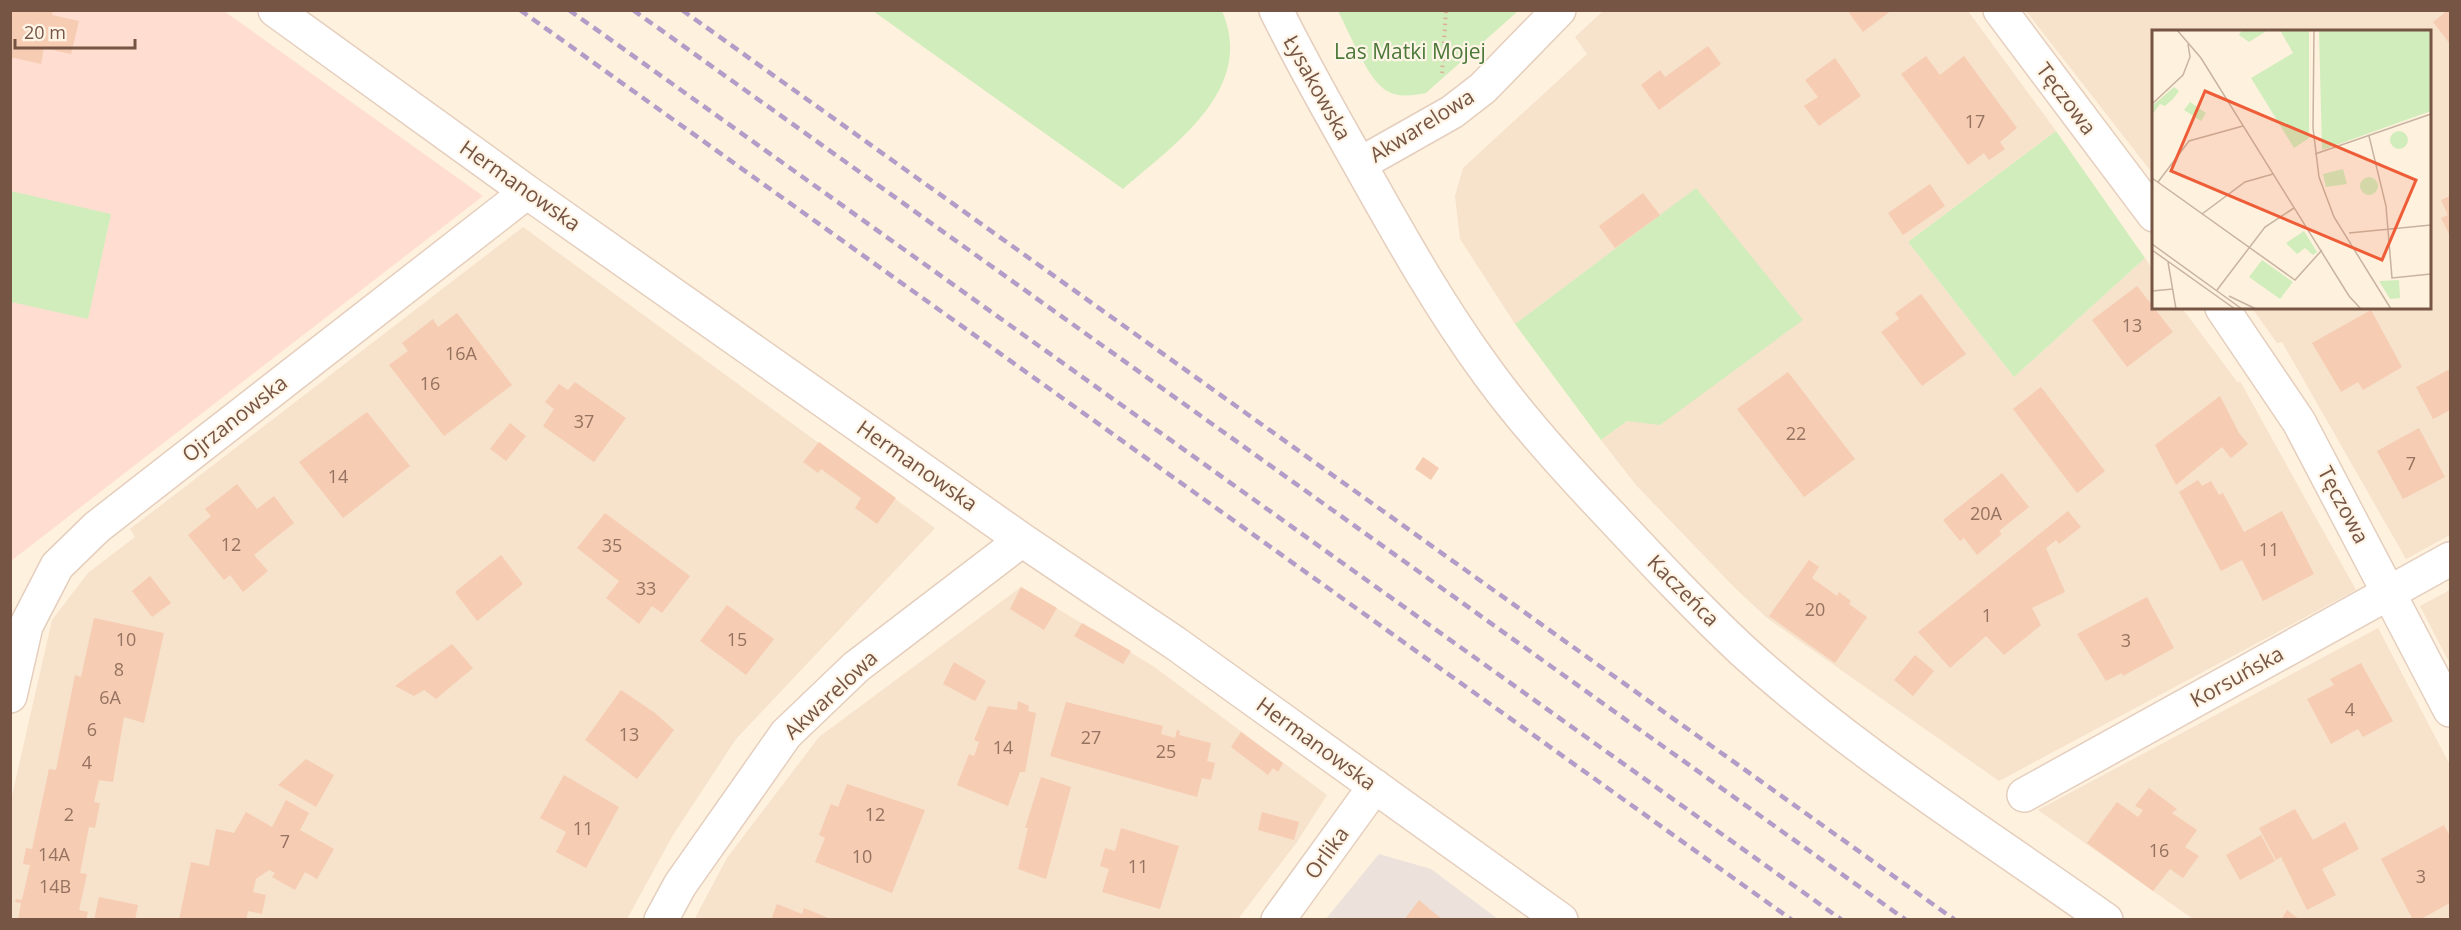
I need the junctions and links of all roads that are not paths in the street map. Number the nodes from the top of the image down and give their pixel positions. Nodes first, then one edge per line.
1 (275, 10) edge
2 (1276, 10) edge
3 (1559, 10) edge
4 (2000, 10) edge
5 (1360, 164) junction
6 (527, 192) junction
7 (2152, 213) edge
8 (2223, 309) edge
9 (1022, 540) junction
10 (2451, 559) edge
11 (2390, 592) junction
12 (10, 696) edge
13 (2451, 710) edge
14 (1375, 786) junction
15 (2024, 795) dead end
16 (661, 920) edge
17 (1278, 920) edge
18 (1561, 920) edge
19 (2106, 920) edge

1 - 6 street, Hermanowska
2 - 5 street, Łysakowska
3 - 5 street, Akwarelowa
4 - 7 street, Tęczowa
5 - 19 street, Kaczeńca
6 - 9 street, Hermanowska
6 - 12 street, Ojrzanowska
8 - 11 street, Tęczowa
9 - 14 street, Hermanowska
9 - 16 street, Akwarelowa
10 - 11 street, Korsuńska
11 - 13 street, Tęczowa
11 - 15 street, Korsuńska
14 - 17 street, Orlika
14 - 18 street, Hermanowska

